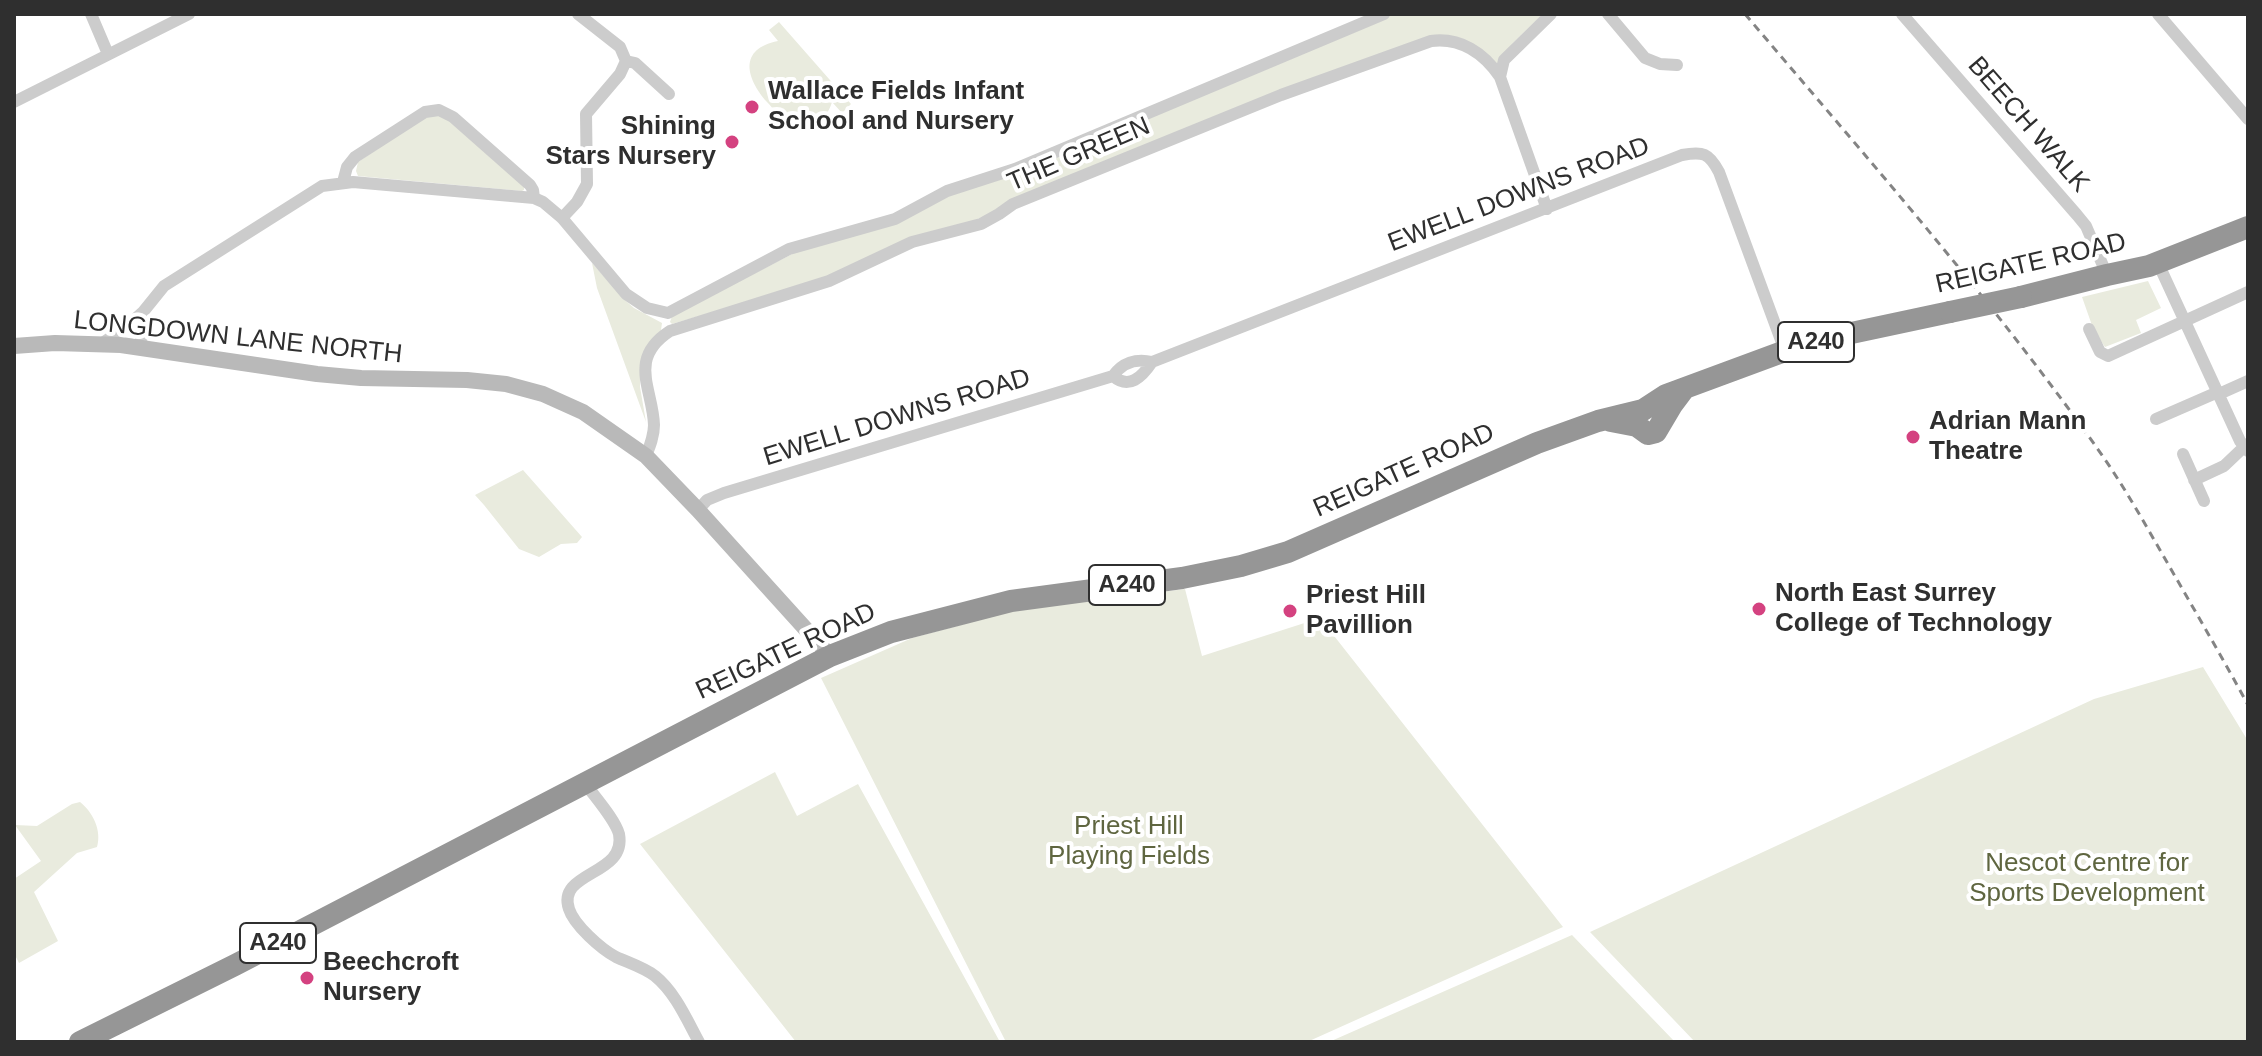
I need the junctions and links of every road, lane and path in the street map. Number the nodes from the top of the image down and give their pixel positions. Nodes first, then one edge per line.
1 (91, 14) edge
2 (189, 14) edge
3 (578, 14) edge
4 (1384, 14) edge
5 (1551, 14) edge
6 (1608, 14) edge
7 (1902, 14) edge
8 (2158, 14) edge
9 (108, 54) junction
10 (626, 61) junction
11 (1677, 65) dead end
12 (1500, 77) junction
13 (669, 94) dead end
14 (14, 102) edge
15 (2248, 119) edge
16 (343, 182) junction
17 (534, 198) junction
18 (1547, 209) junction
19 (562, 218) junction
20 (2248, 227) edge
21 (2158, 263) junction
22 (2107, 275) junction
23 (2248, 292) edge
24 (143, 312) junction
25 (668, 313) junction
26 (2185, 321) junction
27 (2089, 329) dead end
28 (666, 334) junction
29 (101, 344) junction
30 (14, 346) edge
31 (142, 347) junction
32 (1785, 351) junction
33 (1152, 362) junction
34 (1113, 376) junction
35 (2248, 381) edge
36 (2218, 393) junction
37 (2156, 419) dead end
38 (2246, 449) edge
39 (2183, 454) dead end
40 (646, 456) junction
41 (2194, 480) junction
42 (2204, 501) dead end
43 (698, 510) junction
44 (830, 656) junction
45 (585, 783) junction
46 (80, 1042) edge
47 (699, 1042) edge

1 - 9 street
2 - 9 street
3 - 10 street
4 - 25 street, THE GREEN
5 - 12 street
6 - 11 street
7 - 22 street, BEECH WALK
8 - 15 street
9 - 14 street
10 - 13 street
10 - 19 street
12 - 18 street, THE GREEN
12 - 28 street, THE GREEN
16 - 17 street
16 - 17 street
16 - 24 street
17 - 19 street
18 - 32 street, EWELL DOWNS ROAD
18 - 33 street, EWELL DOWNS ROAD
19 - 25 street
20 - 21 highway, REIGATE ROAD / A240
21 - 22 highway, REIGATE ROAD / A240
21 - 26 street
22 - 32 highway, REIGATE ROAD / A240, bridge
23 - 26 street
24 - 29 street
24 - 31 street
25 - 28 street
26 - 27 street
26 - 36 street
28 - 40 street
29 - 30 street, LONGDOWN LANE NORTH
29 - 31 street, LONGDOWN LANE NORTH
31 - 40 street, LONGDOWN LANE NORTH
32 - 44 highway, REIGATE ROAD / A240
33 - 34 street, EWELL DOWNS ROAD
33 - 34 street, EWELL DOWNS ROAD
34 - 43 street, EWELL DOWNS ROAD
35 - 36 street
36 - 37 street
36 - 38 street
38 - 41 street
39 - 41 street
40 - 43 street, LONGDOWN LANE NORTH
41 - 42 street
43 - 44 street, LONGDOWN LANE NORTH
44 - 45 highway, REIGATE ROAD / A240
45 - 46 highway, REIGATE ROAD / A240
45 - 47 street

